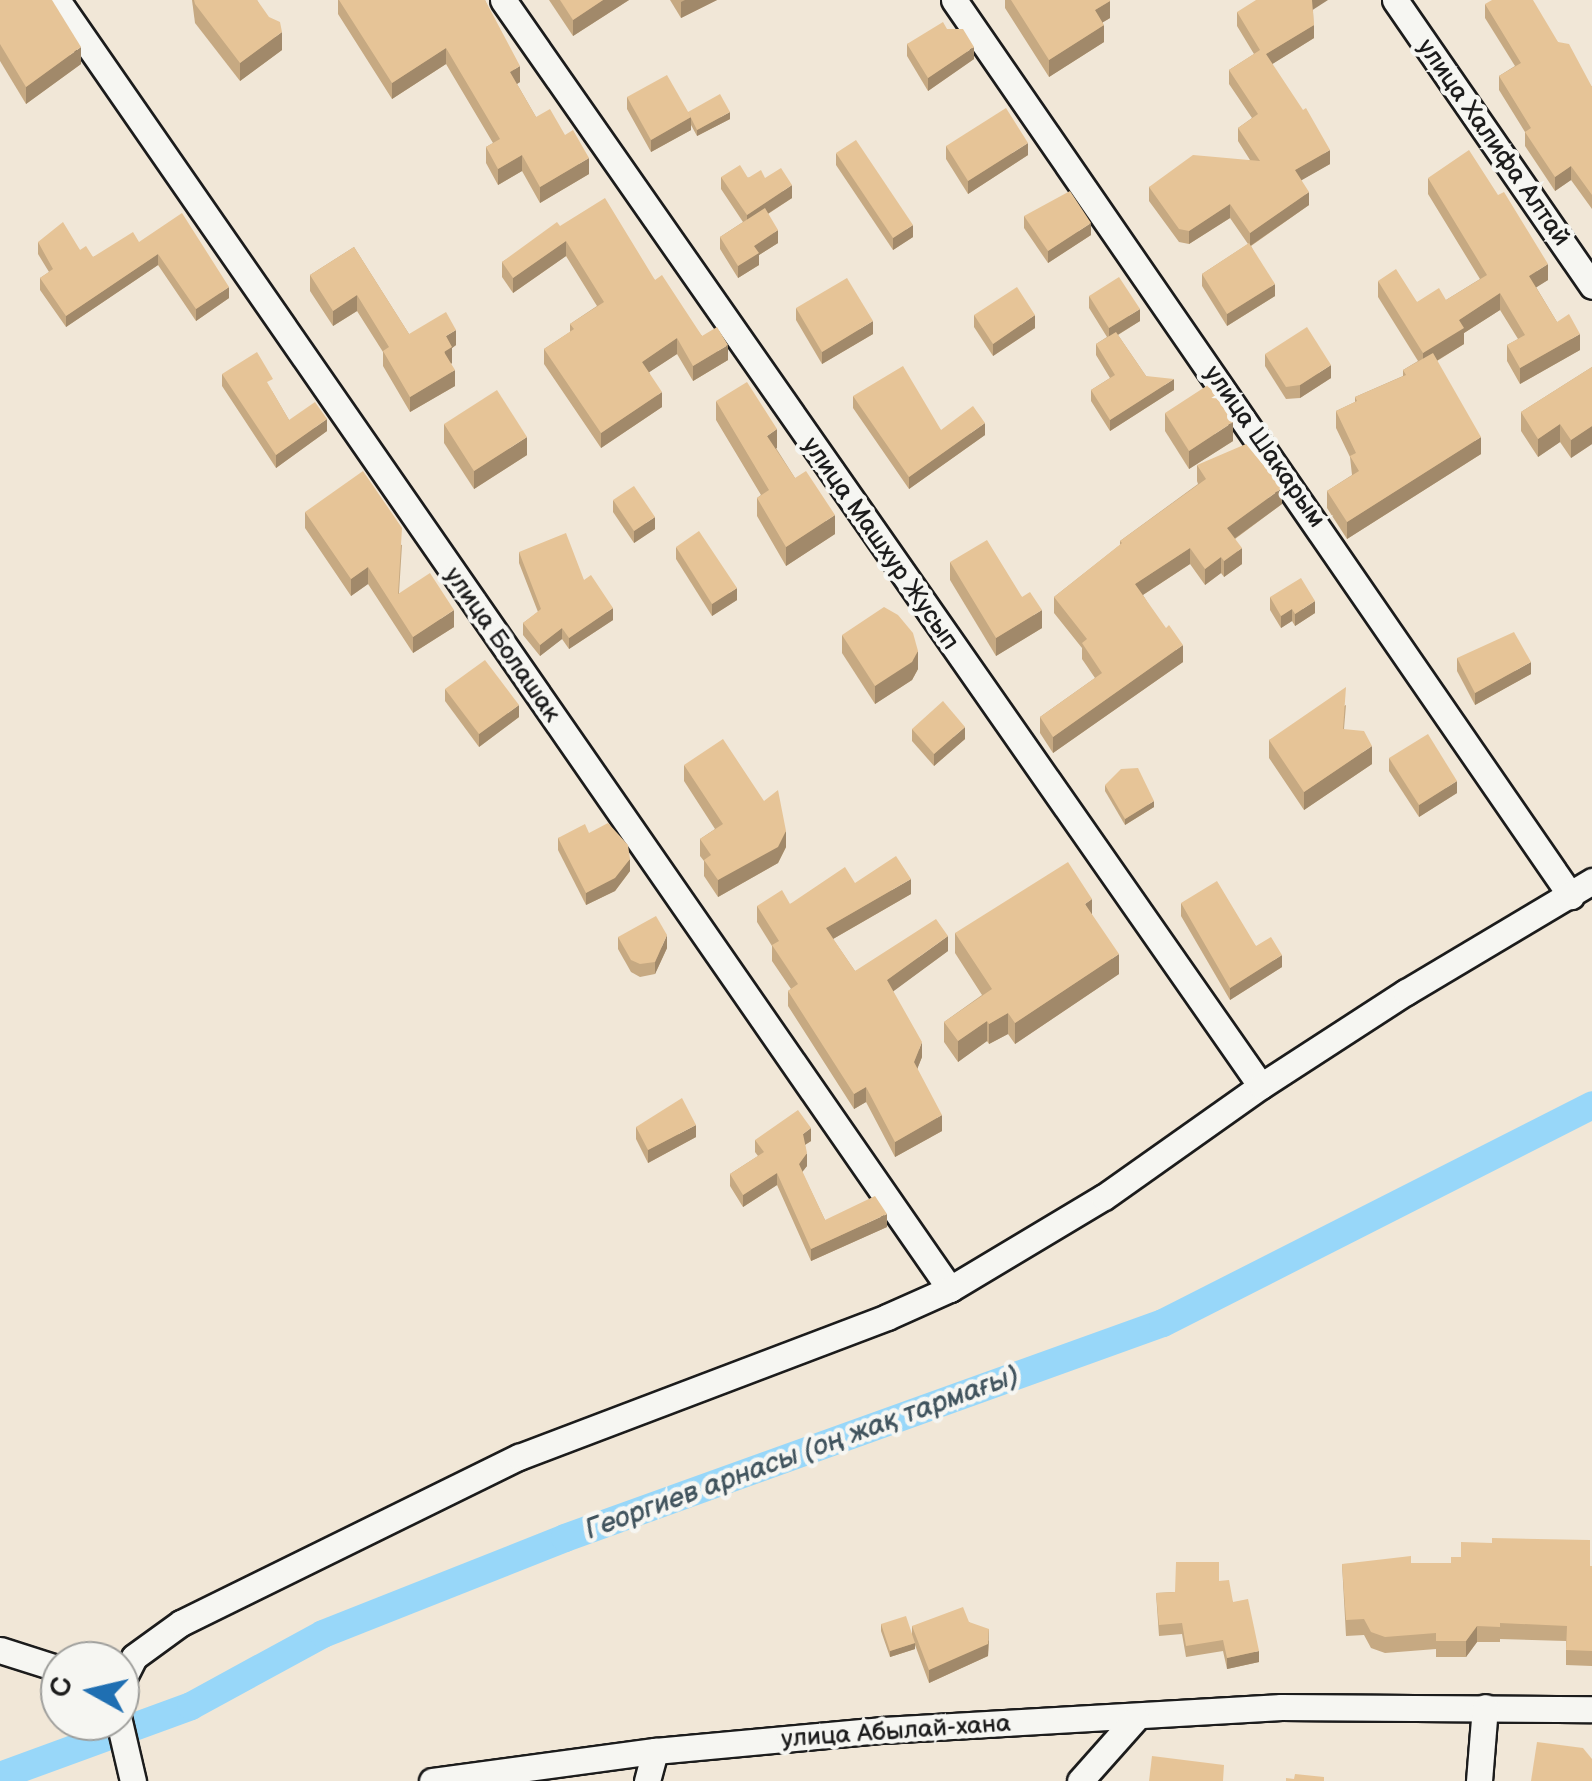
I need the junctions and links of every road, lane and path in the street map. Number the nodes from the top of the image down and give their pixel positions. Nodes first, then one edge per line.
1 (57, 0) edge
2 (503, 0) edge
3 (954, 0) edge
4 (1395, 0) edge
5 (1592, 286) edge
6 (1581, 889) edge
7 (1261, 1086) junction
8 (950, 1289) junction
9 (0, 1650) edge
10 (140, 1653) edge
11 (40, 1663) edge
12 (1485, 1707) junction
13 (1592, 1709) edge
14 (1136, 1718) junction
15 (125, 1741) edge
16 (655, 1750) junction
17 (133, 1781) edge
18 (432, 1781) edge
19 (648, 1781) edge
20 (1080, 1781) edge
21 (1479, 1781) edge

1 - 8 street, улица Болашак
2 - 7 street, улица Машхур Жусып
3 - 6 street, улица Шакарым
4 - 5 street, улица Халифа Алтай
6 - 7 street
7 - 8 street
8 - 10 street
9 - 11 street
12 - 13 street, улица Абылай-хана
12 - 14 street, улица Абылай-хана
12 - 21 street
14 - 16 street, улица Абылай-хана
14 - 20 street
15 - 17 street
16 - 18 street, улица Абылай-хана
16 - 19 street

